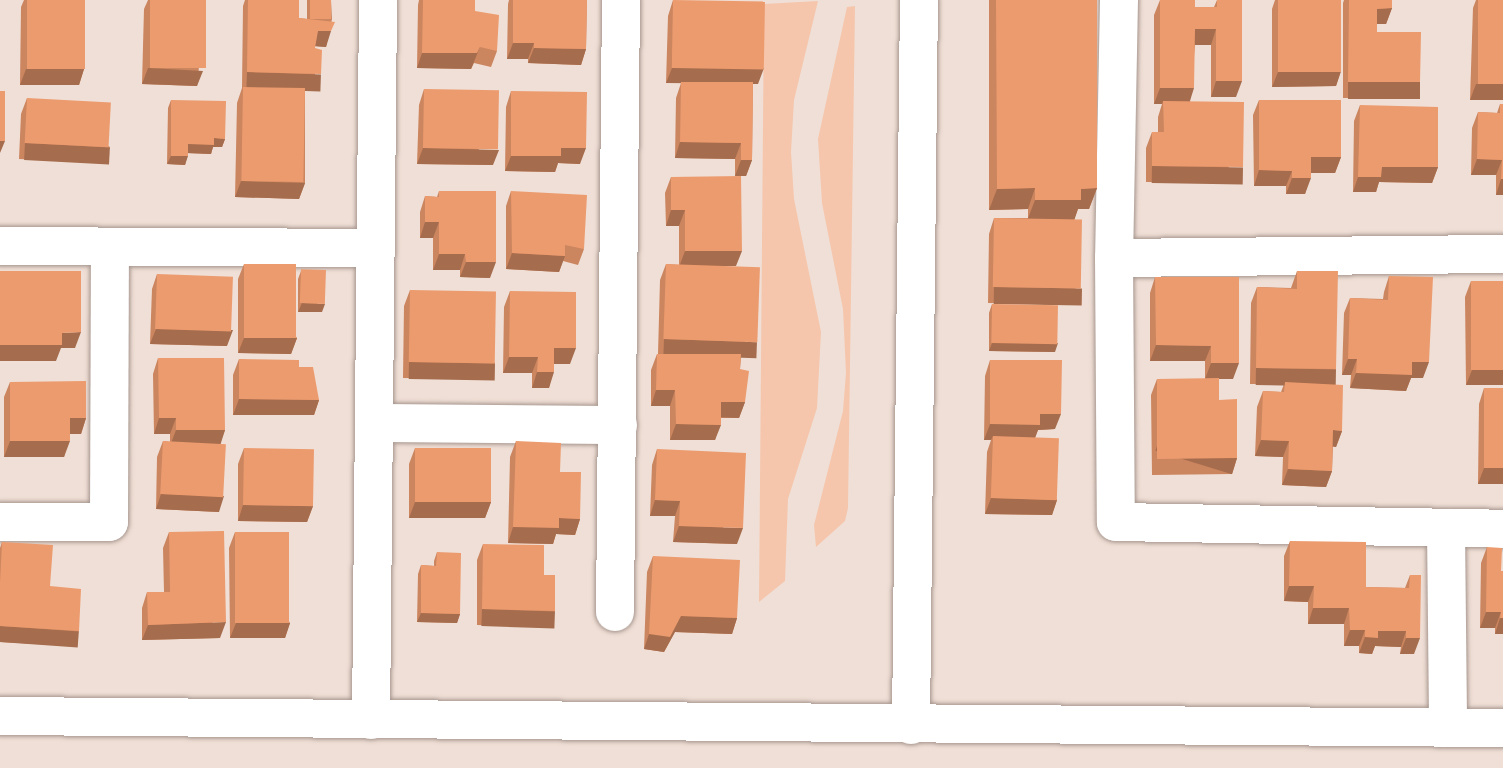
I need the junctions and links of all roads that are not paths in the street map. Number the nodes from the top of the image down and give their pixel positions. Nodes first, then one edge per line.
1 (378, 0) edge
2 (621, 0) edge
3 (919, 0) edge
4 (1119, 0) edge
5 (0, 246) edge
6 (110, 247) junction
7 (372, 248) junction
8 (1503, 254) edge
9 (1114, 258) junction
10 (374, 423) junction
11 (618, 425) junction
12 (0, 522) edge
13 (1446, 528) junction
14 (1503, 529) edge
15 (615, 612) dead end
16 (0, 716) edge
17 (371, 720) junction
18 (911, 725) junction
19 (1448, 728) junction
20 (1503, 729) edge

1 - 7 street
2 - 11 street
3 - 18 street
4 - 9 street
5 - 6 street
6 - 7 street
6 - 12 street
7 - 10 street
8 - 9 street
9 - 13 street
10 - 11 street
10 - 17 street
11 - 15 street
13 - 14 street
13 - 19 street
16 - 17 street
17 - 18 street
18 - 19 street
19 - 20 street

